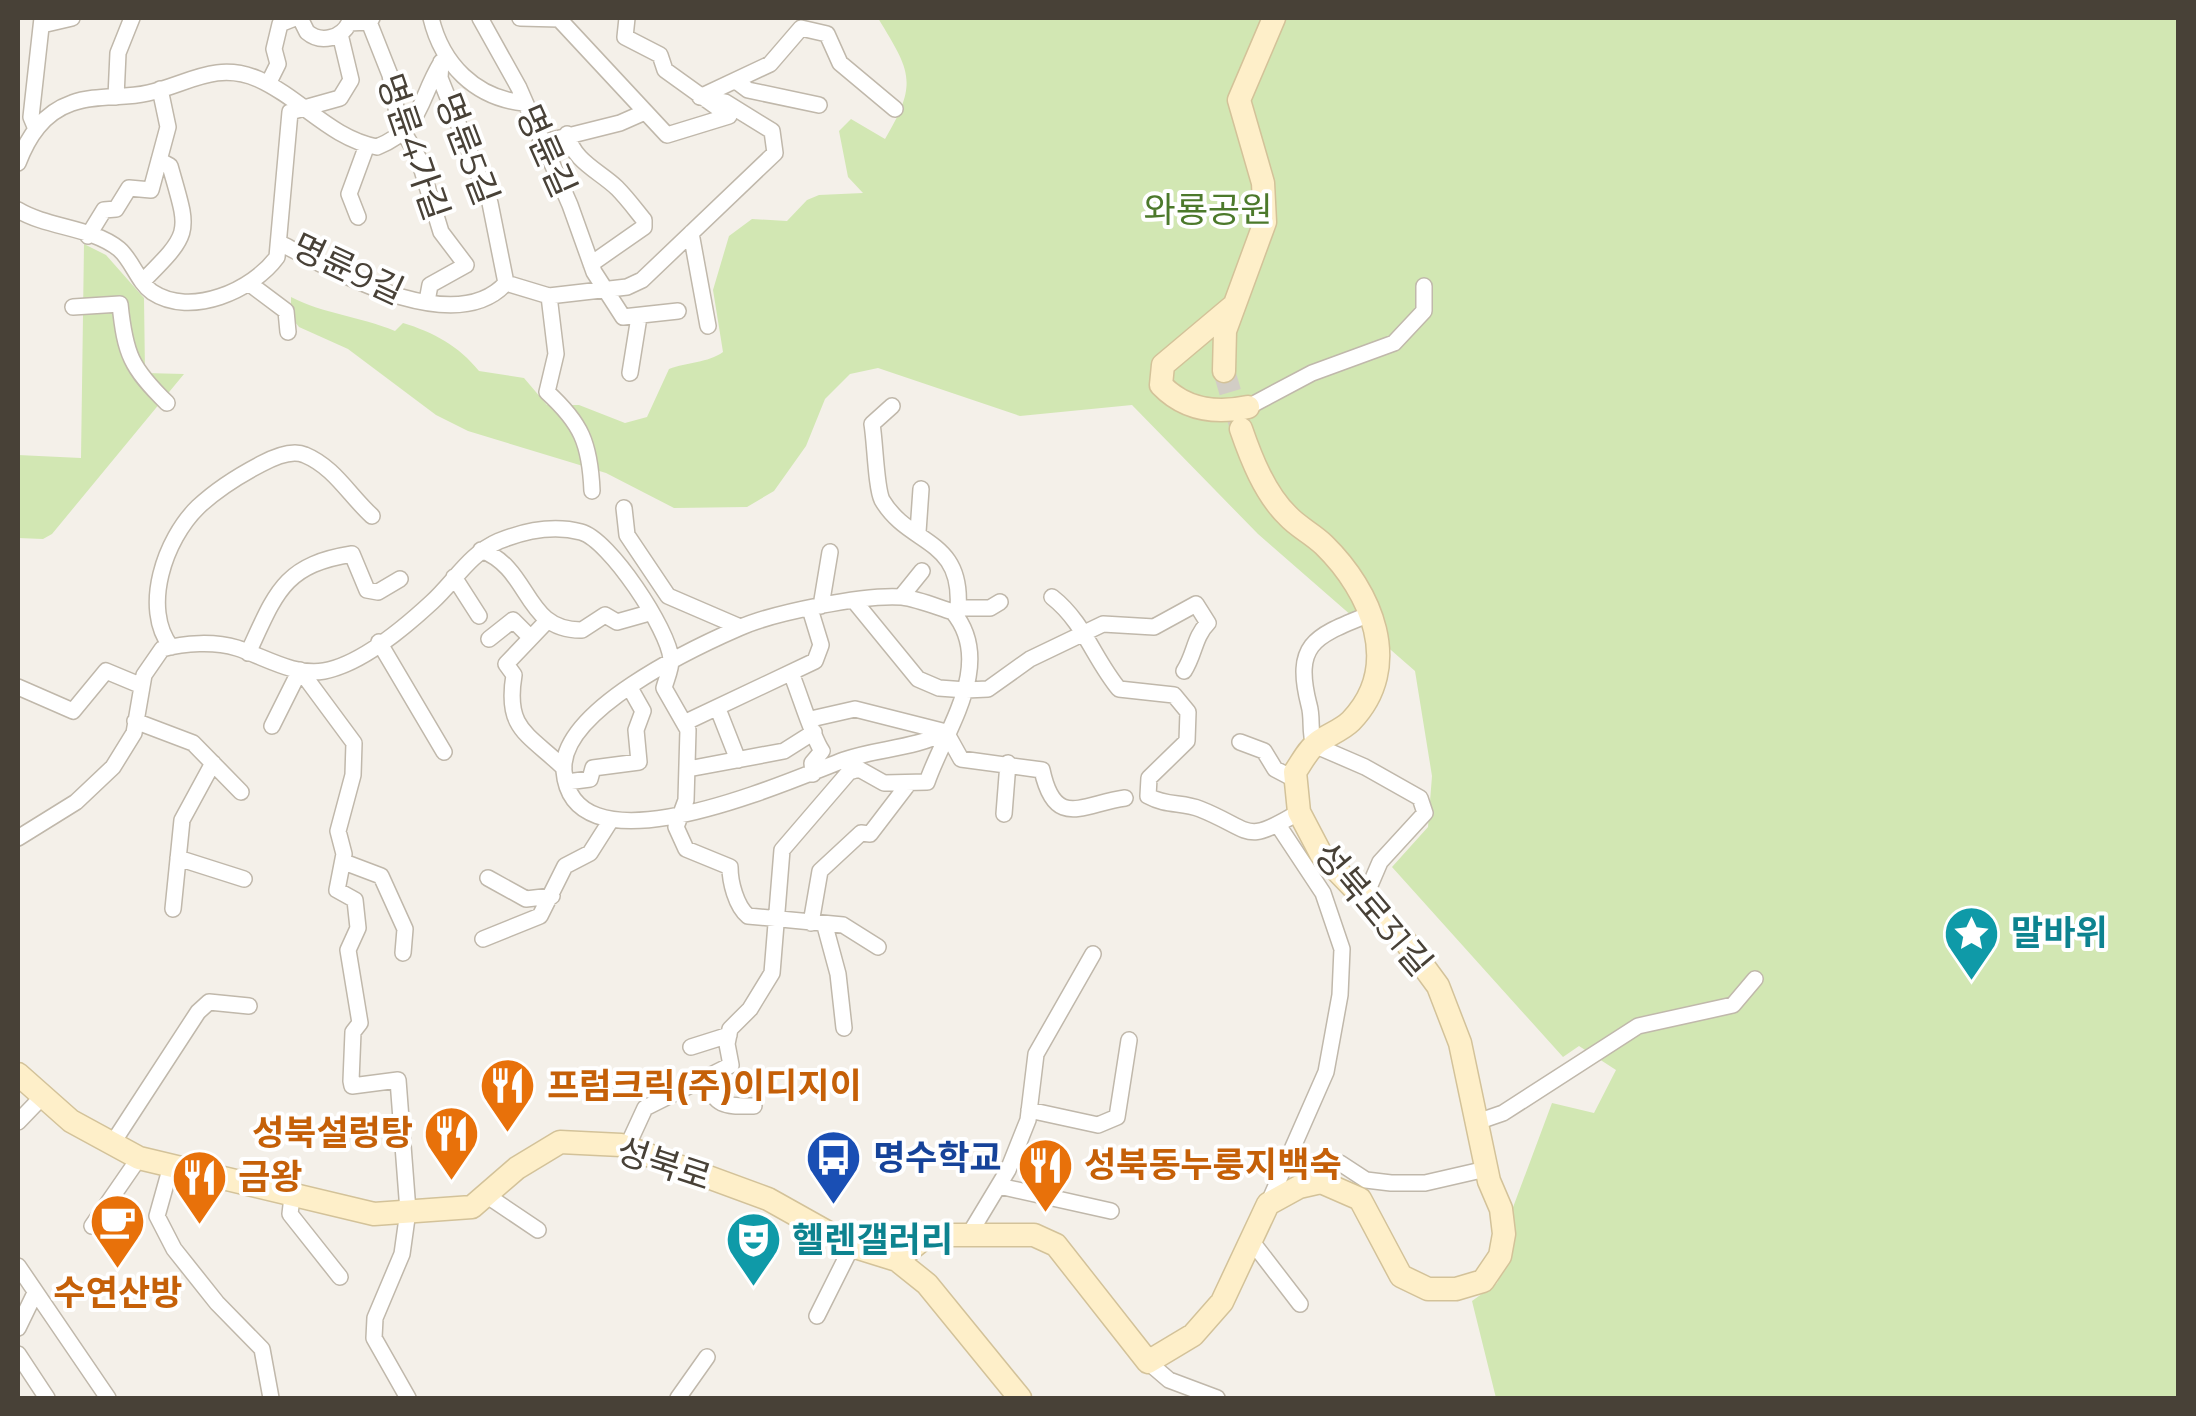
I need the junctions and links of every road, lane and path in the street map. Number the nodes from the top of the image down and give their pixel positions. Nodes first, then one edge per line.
1 (72, 18) edge
2 (132, 18) edge
3 (298, 18) edge
4 (431, 18) edge
5 (480, 18) edge
6 (520, 18) edge
7 (560, 18) edge
8 (627, 18) edge
9 (1274, 18) edge
10 (371, 20) edge
11 (42, 21) edge
12 (802, 23) edge
13 (340, 34) junction
14 (443, 58) junction
15 (736, 81) junction
16 (268, 84) junction
17 (160, 89) junction
18 (116, 97) junction
19 (700, 97) junction
20 (524, 103) junction
21 (820, 104) dead end
22 (304, 107) junction
23 (895, 109) dead end
24 (645, 112) junction
25 (36, 129) junction
26 (404, 132) junction
27 (567, 134) junction
28 (540, 142) junction
29 (368, 146) junction
30 (160, 160) junction
31 (18, 164) edge
32 (18, 210) edge
33 (358, 217) dead end
34 (691, 233) junction
35 (88, 236) junction
36 (280, 243) junction
37 (591, 264) junction
38 (144, 280) junction
39 (506, 283) junction
40 (250, 284) junction
41 (1424, 286) dead end
42 (605, 287) junction
43 (549, 296) junction
44 (427, 302) junction
45 (1235, 305) junction
46 (73, 307) dead end
47 (678, 312) dead end
48 (640, 317) junction
49 (708, 326) dead end
50 (288, 332) dead end
51 (630, 372) dead end
52 (1224, 372) tunnel mouth
53 (167, 402) dead end
54 (892, 406) dead end
55 (1245, 418) junction
56 (921, 489) dead end
57 (592, 491) dead end
58 (624, 508) dead end
59 (372, 516) dead end
60 (918, 532) junction
61 (482, 550) junction
62 (830, 552) dead end
63 (922, 571) dead end
64 (454, 578) junction
65 (400, 579) dead end
66 (901, 597) junction
67 (1052, 597) dead end
68 (855, 602) junction
69 (1000, 602) dead end
70 (815, 608) junction
71 (955, 610) junction
72 (650, 614) junction
73 (1370, 614) junction
74 (479, 616) dead end
75 (547, 621) junction
76 (740, 627) junction
77 (1085, 634) junction
78 (531, 638) junction
79 (489, 639) dead end
80 (379, 642) junction
81 (171, 647) junction
82 (248, 653) junction
83 (671, 658) junction
84 (300, 670) junction
85 (1184, 671) dead end
86 (791, 673) junction
87 (142, 686) junction
88 (18, 687) edge
89 (630, 688) junction
90 (966, 690) junction
91 (718, 709) junction
92 (135, 721) junction
93 (684, 723) junction
94 (812, 725) junction
95 (272, 726) dead end
96 (946, 732) junction
97 (1240, 742) dead end
98 (1314, 745) junction
99 (444, 752) dead end
100 (738, 760) junction
101 (213, 764) junction
102 (1008, 764) junction
103 (688, 769) junction
104 (813, 774) junction
105 (565, 775) junction
106 (1296, 780) junction
107 (909, 784) junction
108 (241, 792) dead end
109 (1125, 798) dead end
110 (1299, 812) junction
111 (681, 814) junction
112 (1004, 814) dead end
113 (611, 820) junction
114 (1278, 825) junction
115 (18, 838) edge
116 (178, 858) junction
117 (344, 862) junction
118 (488, 878) dead end
119 (244, 879) dead end
120 (552, 896) junction
121 (1366, 898) junction
122 (172, 909) dead end
123 (778, 919) junction
124 (818, 925) junction
125 (483, 939) dead end
126 (878, 947) dead end
127 (403, 952) dead end
128 (1092, 954) dead end
129 (1754, 979) dead end
130 (249, 1006) dead end
131 (844, 1028) dead end
132 (729, 1035) junction
133 (1129, 1040) dead end
134 (691, 1047) dead end
135 (18, 1074) edge
136 (706, 1080) junction
137 (44, 1095) junction
138 (754, 1106) dead end
139 (1029, 1110) junction
140 (18, 1122) edge
141 (1477, 1122) junction
142 (112, 1144) junction
143 (627, 1147) junction
144 (139, 1158) junction
145 (1286, 1162) junction
146 (172, 1166) junction
147 (1486, 1168) junction
148 (999, 1186) junction
149 (486, 1195) junction
150 (292, 1197) junction
151 (1268, 1204) junction
152 (408, 1212) junction
153 (1111, 1212) dead end
154 (92, 1226) dead end
155 (538, 1230) dead end
156 (970, 1233) junction
157 (1253, 1243) junction
158 (852, 1246) junction
159 (896, 1260) junction
160 (18, 1266) edge
161 (340, 1277) dead end
162 (35, 1293) junction
163 (1300, 1304) dead end
164 (817, 1316) dead end
165 (18, 1328) edge
166 (18, 1354) edge
167 (707, 1357) dead end
168 (1148, 1362) junction
169 (46, 1398) edge
170 (108, 1398) edge
171 (271, 1398) edge
172 (408, 1398) edge
173 (678, 1398) edge
174 (1020, 1398) edge
175 (1217, 1398) edge

1 - 11 street
2 - 18 street
3 - 13 street
3 - 16 street
4 - 14 street, 명륜5길
5 - 20 street, 명륜길
6 - 7 street
7 - 24 street
8 - 19 street
9 - 45 street
10 - 13 street, 명륜4가길
10 - 26 street, 명륜4가길
11 - 25 street
12 - 15 street
12 - 23 street
13 - 22 street
14 - 20 street
14 - 26 street
14 - 39 street, 명륜5길
15 - 19 street
15 - 21 street
16 - 17 street
16 - 22 street
17 - 18 street
17 - 30 street
18 - 25 street
19 - 24 street
19 - 34 street
20 - 28 street, 명륜길
22 - 29 street
22 - 36 street, 명륜9길
24 - 27 street
25 - 31 street
26 - 29 street
26 - 44 street, 명륜4가길
27 - 28 street
27 - 37 street
28 - 37 street, 명륜길
29 - 33 street
30 - 35 street
30 - 38 street
32 - 35 street
34 - 42 street
34 - 49 street
35 - 38 street
36 - 40 street
36 - 44 street, 명륜9길
37 - 42 street, 명륜길
38 - 40 street
39 - 43 street
39 - 44 street, 명륜9길
40 - 50 street
41 - 55 street
42 - 43 street
42 - 48 street, 명륜길
43 - 57 street
45 - 52 street
45 - 55 street
46 - 53 street
47 - 48 street
48 - 51 street
54 - 60 street
55 - 73 street
56 - 60 street
58 - 76 street
59 - 81 street
60 - 71 street
61 - 64 street
61 - 72 street
61 - 75 street
62 - 70 street
63 - 66 street
64 - 74 street
64 - 80 street
65 - 82 street
66 - 68 street
66 - 71 street
67 - 77 street
68 - 70 street
68 - 90 street
69 - 71 street
70 - 76 street
70 - 86 street
71 - 90 street
72 - 75 street
72 - 83 street
73 - 98 street
73 - 98 street
75 - 78 street
76 - 83 street
77 - 85 street
77 - 90 street
77 - 114 street, 성북로31길
78 - 79 street
78 - 105 street
80 - 84 street
80 - 99 street
81 - 82 street
81 - 87 street
82 - 84 street
83 - 89 street
83 - 93 street
84 - 95 street
84 - 117 street
86 - 91 street
86 - 94 street
87 - 88 street
87 - 92 street
89 - 105 street
89 - 105 street
90 - 96 street
91 - 93 street
91 - 100 street
92 - 101 street
92 - 115 street
93 - 103 street
94 - 96 street
94 - 100 street
94 - 104 street
96 - 102 street
96 - 104 street
96 - 107 street
97 - 106 street
98 - 106 street
98 - 121 street
100 - 103 street
101 - 108 street
101 - 116 street
102 - 109 street
102 - 112 street
103 - 111 street
104 - 111 street
105 - 113 street
106 - 110 street, 성북로31길
107 - 123 street
107 - 124 street
110 - 114 street, 성북로31길
110 - 121 street, 성북로31길
111 - 113 street
111 - 123 street
113 - 120 street
114 - 145 street, 성북로31길
116 - 119 street
116 - 122 street
117 - 127 street
117 - 152 street
118 - 120 street
120 - 125 street
121 - 141 street, 성북로31길
123 - 124 street
123 - 132 street
124 - 126 street
124 - 131 street
128 - 139 street
129 - 141 street
130 - 142 street
132 - 134 street
132 - 136 street
133 - 139 street
135 - 137 street, 성북로
136 - 138 street
136 - 143 street
137 - 140 street
137 - 142 street, 성북로
139 - 148 street
141 - 147 street, 성북로31길
142 - 144 street, 성북로
143 - 149 street, 성북로
143 - 158 street, 성북로
144 - 146 street, 성북로
144 - 154 street
145 - 147 street
145 - 151 street, 성북로31길
146 - 150 street, 성북로
146 - 171 street
147 - 151 street, 성북로31길
148 - 153 street
148 - 156 street
149 - 152 street, 성북로
149 - 155 street
150 - 152 street, 성북로
150 - 161 street
151 - 157 street, 성북로31길
152 - 172 street
156 - 159 street
156 - 168 street
157 - 163 street
157 - 168 street, 성북로31길
158 - 159 street, 성북로
158 - 164 street
159 - 174 street, 성북로
160 - 162 street
162 - 165 street
162 - 170 street
166 - 169 street
167 - 173 street
168 - 175 street

